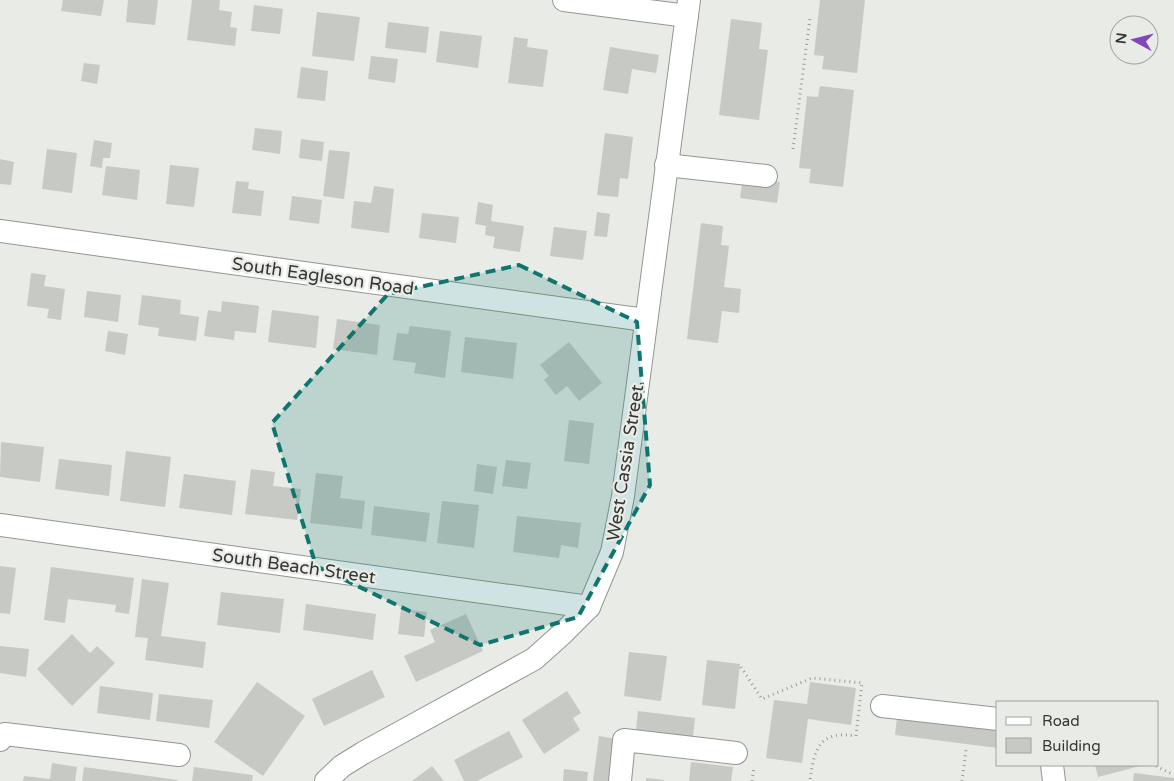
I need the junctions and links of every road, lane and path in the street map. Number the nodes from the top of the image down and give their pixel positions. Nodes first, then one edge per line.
1 (564, 0) edge
2 (688, 8) edge
3 (810, 18) dead end
4 (793, 149) dead end
5 (666, 165) junction
6 (766, 176) dead end
7 (0, 232) edge
8 (646, 320) junction
9 (0, 525) edge
10 (589, 607) junction
11 (741, 667) dead end
12 (882, 706) dead end
13 (996, 719) edge
14 (2, 737) edge
15 (966, 750) dead end
16 (736, 753) dead end
17 (179, 755) dead end
18 (1052, 766) edge
19 (1156, 766) dead end
20 (754, 767) dead end
21 (1174, 775) edge
22 (326, 781) edge
23 (620, 781) edge
24 (752, 781) edge
25 (810, 781) edge
26 (962, 781) edge
27 (1054, 781) edge

1 - 2 street
2 - 5 street, West Cassia Street
3 - 4 path
5 - 6 street
5 - 8 street, West Cassia Street
7 - 8 street, South Eagleson Road
8 - 10 street, West Cassia Street
9 - 10 street, South Beach Street
10 - 22 street, West Cassia Street
11 - 25 path
12 - 13 street
14 - 17 street
15 - 26 path
16 - 23 street
18 - 27 street
19 - 21 path
20 - 24 path

